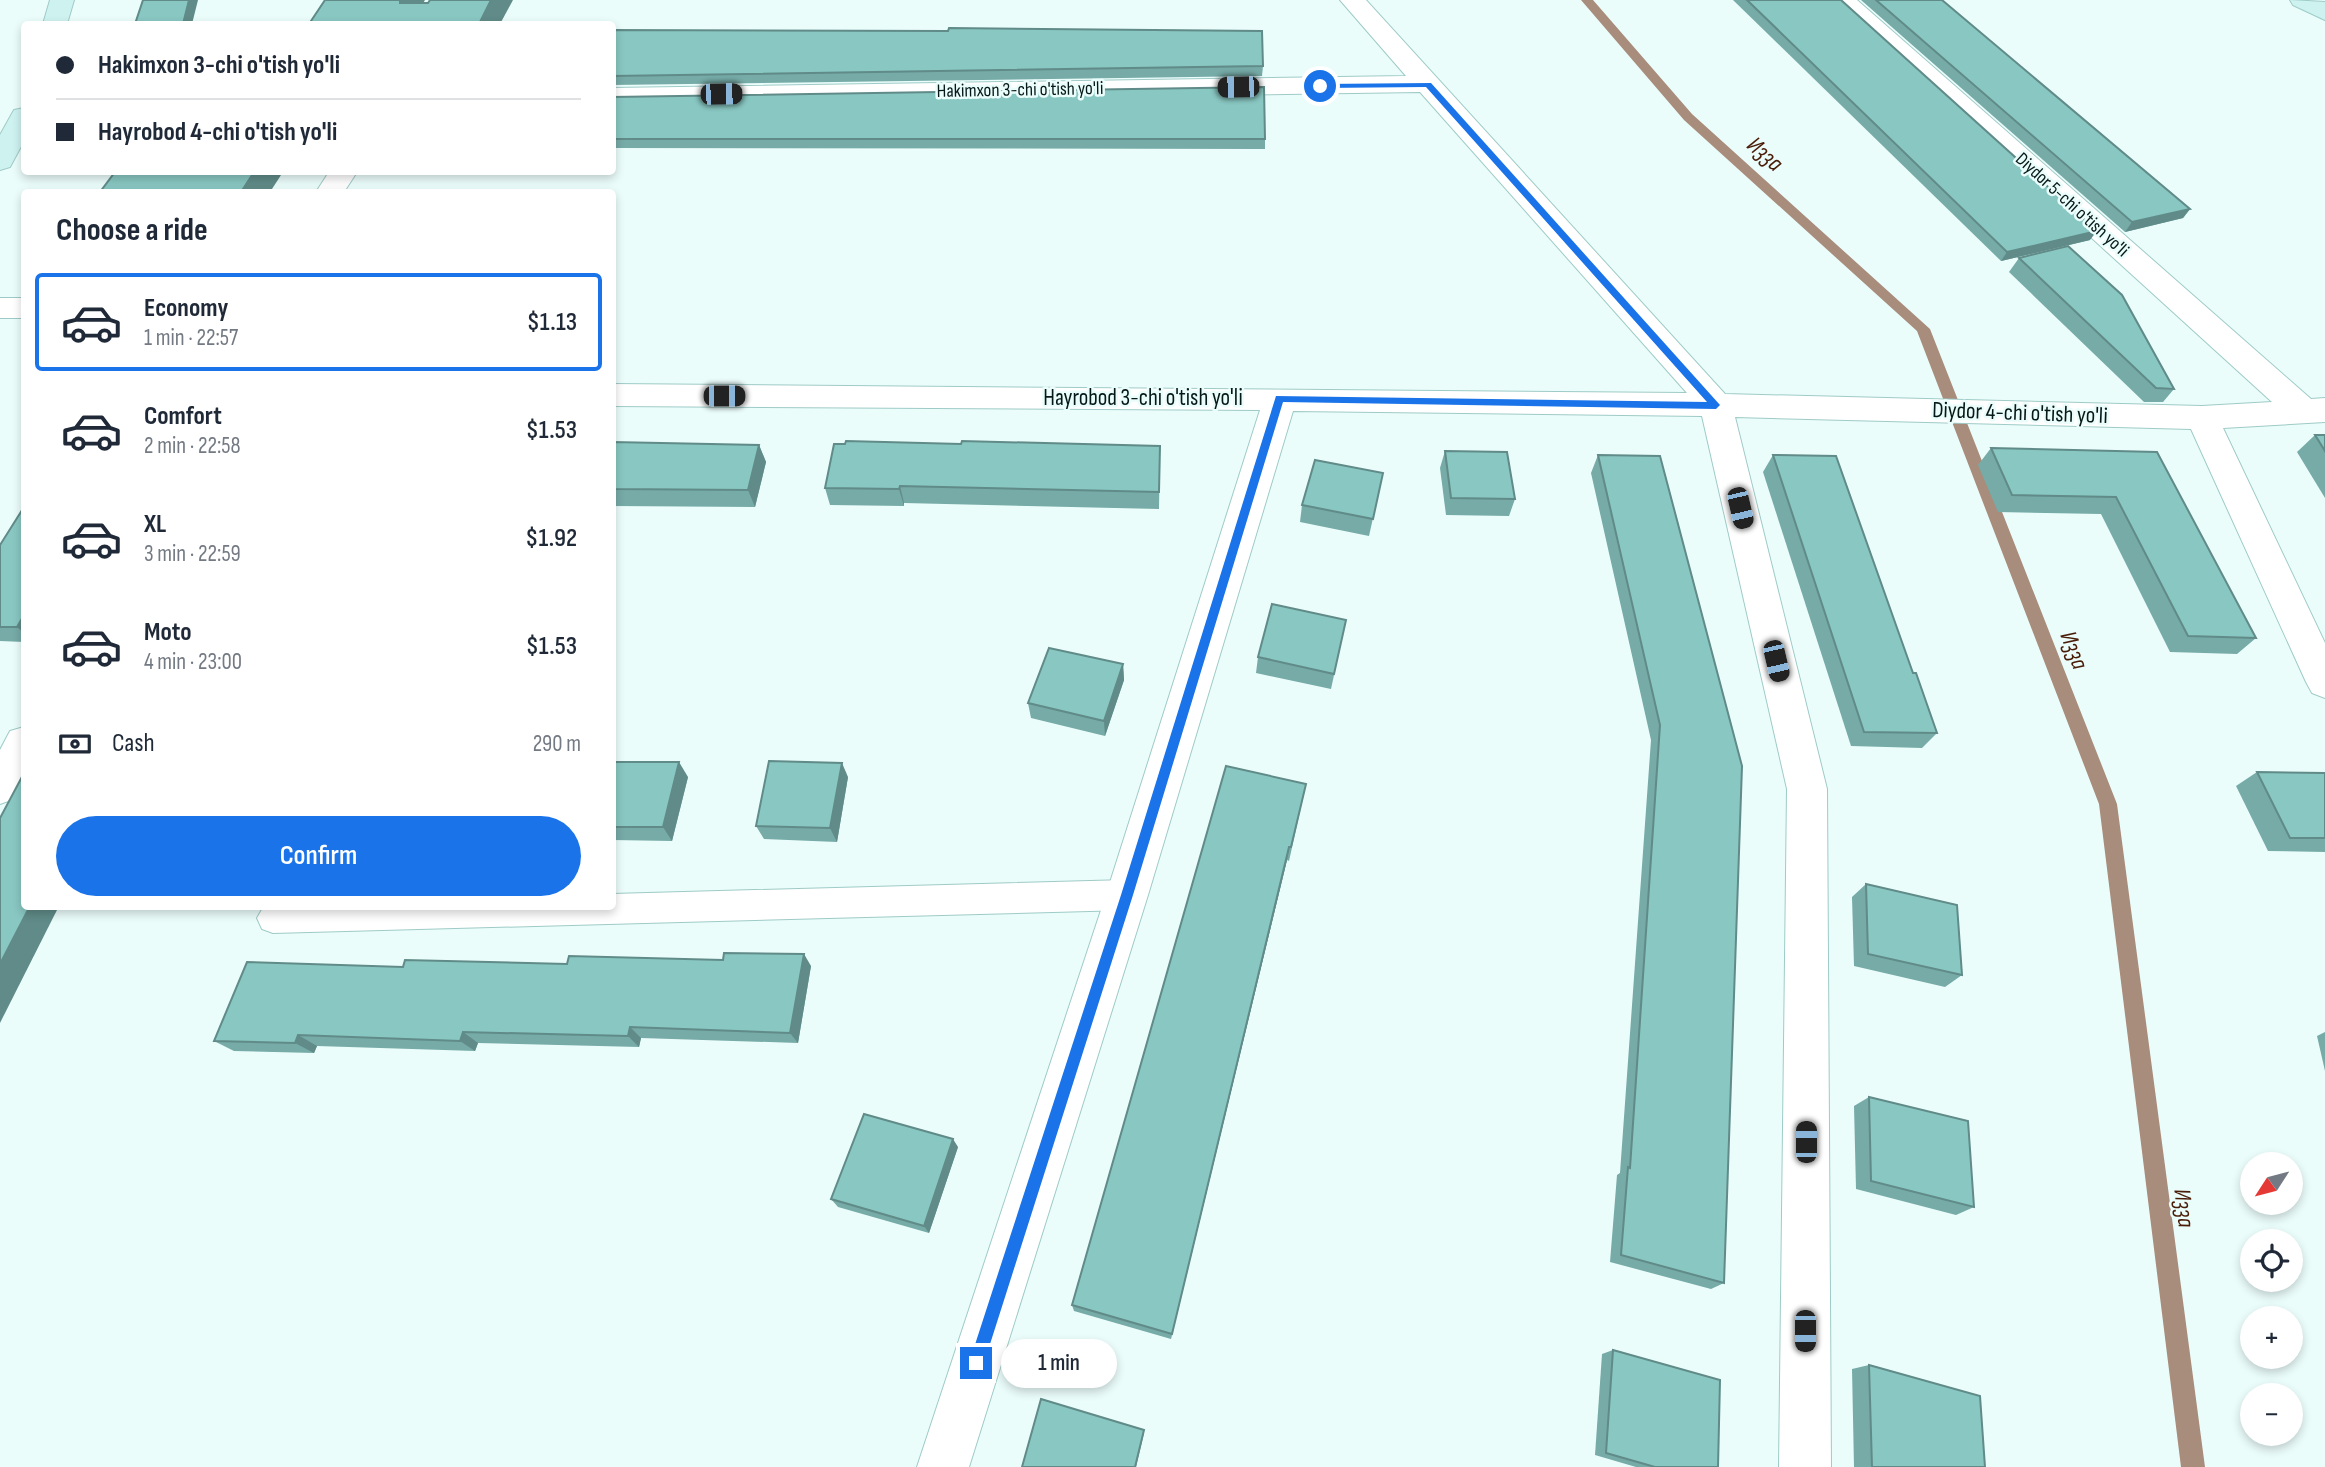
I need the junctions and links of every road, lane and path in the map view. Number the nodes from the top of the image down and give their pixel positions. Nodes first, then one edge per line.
1 (62, 0) edge
2 (1352, 0) edge
3 (1842, 0) edge
4 (2302, 0) edge
5 (2325, 12) edge
6 (56, 21) edge
7 (1428, 84) junction
8 (616, 96) edge
9 (21, 123) edge
10 (0, 162) edge
11 (0, 308) edge
12 (21, 308) edge
13 (616, 395) edge
14 (1280, 398) junction
15 (1716, 405) junction
16 (2314, 411) edge
17 (2202, 418) junction
18 (2325, 682) edge
19 (21, 748) edge
20 (0, 787) edge
21 (1127, 895) junction
22 (616, 909) edge
23 (570, 910) edge
24 (273, 918) dead end
25 (943, 1467) edge
26 (1805, 1467) edge

1 - 6 main road
2 - 7 street
3 - 16 street, Diydor 5-chi o'tish yo'li
4 - 5 main road
7 - 8 street, Hakimxon 3-chi o'tish yo'li
7 - 15 street
9 - 10 main road
11 - 12 street
13 - 14 street, Hayrobod 3-chi o'tish yo'li
14 - 15 street, Hayrobod 3-chi o'tish yo'li
14 - 21 street
15 - 17 street, Diydor 4-chi o'tish yo'li
15 - 26 street
16 - 17 street, Diydor 4-chi o'tish yo'li
17 - 18 street
19 - 20 street
21 - 22 lane
21 - 25 street
23 - 24 lane

